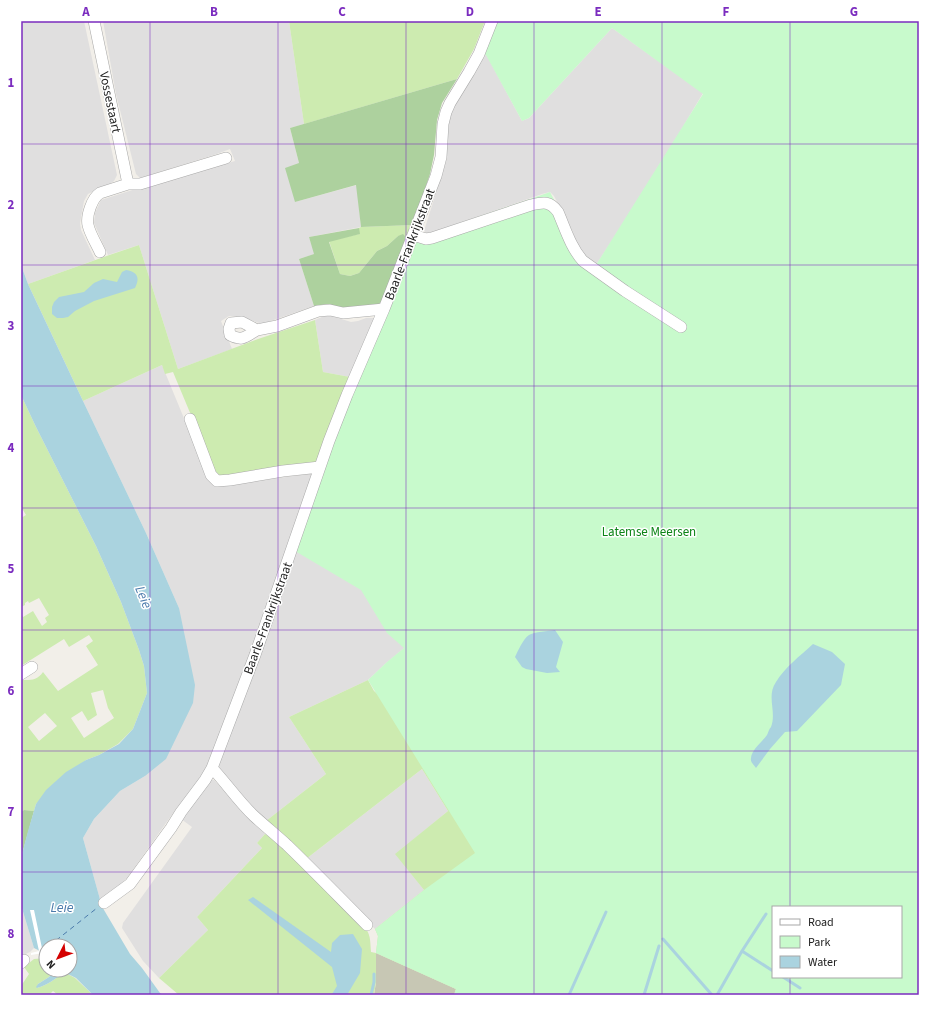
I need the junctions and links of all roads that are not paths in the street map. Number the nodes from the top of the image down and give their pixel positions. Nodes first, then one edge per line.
1 (94, 21) edge
2 (492, 21) edge
3 (226, 158) dead end
4 (128, 184) junction
5 (413, 235) junction
6 (100, 252) dead end
7 (384, 309) junction
8 (681, 327) dead end
9 (257, 330) dead end
10 (190, 419) dead end
11 (320, 467) junction
12 (32, 667) dead end
13 (21, 674) edge
14 (212, 768) junction
15 (104, 903) dead end
16 (367, 925) dead end

1 - 4 street, Vossestaart
2 - 5 street, Baarle-Frankrijkstraat
3 - 4 street
4 - 6 street
5 - 7 street, Baarle-Frankrijkstraat
5 - 8 street
7 - 9 street
7 - 11 street, Baarle-Frankrijkstraat
10 - 11 street
11 - 14 street, Baarle-Frankrijkstraat
12 - 13 street
14 - 15 street, Baarle-Frankrijkstraat
14 - 16 street

